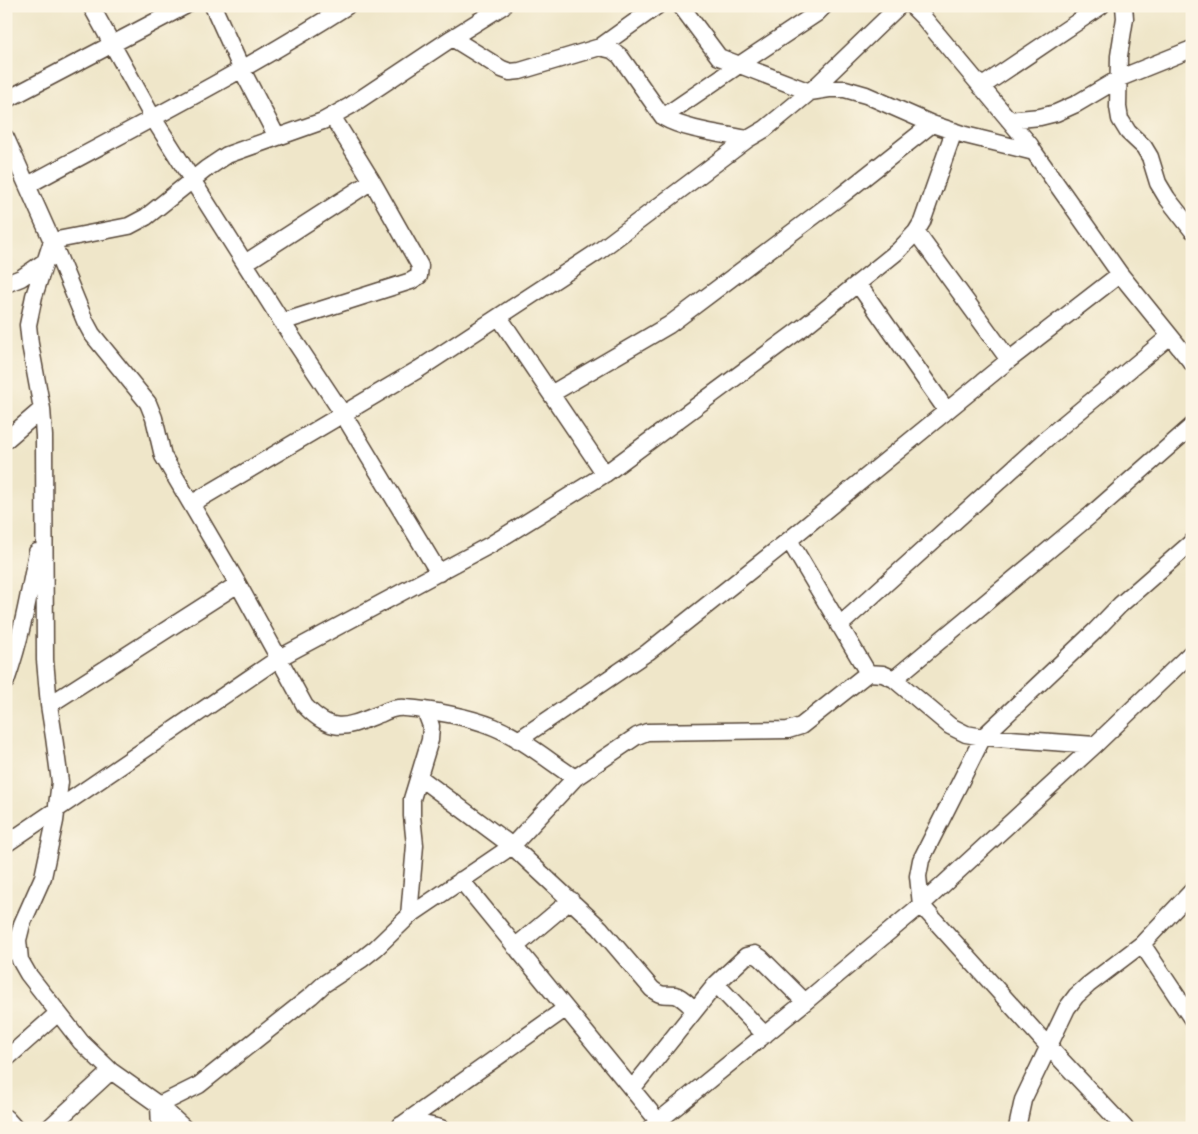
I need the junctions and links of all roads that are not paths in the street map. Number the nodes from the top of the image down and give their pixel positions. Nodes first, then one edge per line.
1 (91, 6) edge
2 (185, 6) edge
3 (213, 6) edge
4 (347, 6) edge
5 (503, 6) edge
6 (657, 6) edge
7 (682, 6) edge
8 (824, 6) edge
9 (899, 6) edge
10 (912, 6) edge
11 (1101, 6) edge
12 (1124, 6) edge
13 (452, 38) junction
14 (112, 44) junction
15 (600, 47) junction
16 (1192, 49) edge
17 (739, 64) junction
18 (242, 70) junction
19 (1120, 78) junction
20 (981, 87) junction
21 (810, 92) junction
22 (6, 100) edge
23 (332, 116) junction
24 (663, 117) junction
25 (153, 118) junction
26 (1009, 120) junction
27 (932, 124) junction
28 (954, 131) junction
29 (277, 137) junction
30 (6, 138) edge
31 (748, 139) junction
32 (1034, 152) junction
33 (192, 180) junction
34 (372, 181) junction
35 (28, 185) junction
36 (1192, 230) edge
37 (916, 232) junction
38 (52, 241) junction
39 (44, 262) junction
40 (245, 263) junction
41 (1120, 274) junction
42 (6, 284) edge
43 (858, 284) junction
44 (499, 317) junction
45 (282, 322) junction
46 (1170, 336) junction
47 (1009, 360) junction
48 (1192, 363) edge
49 (551, 394) junction
50 (42, 409) junction
51 (947, 411) junction
52 (343, 414) junction
53 (1192, 426) edge
54 (6, 440) edge
55 (605, 474) junction
56 (191, 504) junction
57 (44, 512) junction
58 (789, 540) junction
59 (1192, 542) edge
60 (439, 573) junction
61 (238, 584) junction
62 (27, 605) junction
63 (839, 626) junction
64 (6, 633) edge
65 (1192, 652) edge
66 (279, 658) junction
67 (868, 673) junction
68 (894, 679) junction
69 (6, 681) edge
70 (49, 706) junction
71 (424, 710) junction
72 (983, 737) junction
73 (518, 740) junction
74 (1095, 745) junction
75 (419, 777) junction
76 (575, 778) junction
77 (56, 809) junction
78 (6, 844) edge
79 (512, 846) junction
80 (462, 880) junction
81 (1192, 891) edge
82 (571, 900) junction
83 (921, 905) junction
84 (409, 916) junction
85 (1142, 944) junction
86 (515, 947) junction
87 (6, 953) edge
88 (28, 974) junction
89 (716, 984) junction
90 (805, 1002) junction
91 (566, 1009) junction
92 (695, 1010) junction
93 (58, 1013) junction
94 (1192, 1019) edge
95 (765, 1035) junction
96 (1048, 1046) junction
97 (6, 1059) edge
98 (111, 1071) junction
99 (632, 1089) junction
100 (159, 1105) junction
101 (6, 1118) edge
102 (654, 1124) edge
103 (399, 1126) edge
104 (15, 1128) edge
105 (50, 1128) edge
106 (160, 1128) edge
107 (184, 1128) edge
108 (441, 1128) edge
109 (1016, 1128) edge
110 (1125, 1128) edge

1 - 14 street
2 - 14 street
3 - 18 street
4 - 18 street
5 - 13 street
6 - 15 street
7 - 17 street
8 - 17 street
9 - 21 street
10 - 20 street
11 - 20 street
12 - 19 street
13 - 15 street
13 - 23 street
14 - 22 street
14 - 25 street
15 - 24 street
16 - 19 street
17 - 21 street
17 - 24 street
18 - 25 street
18 - 29 street
19 - 26 street
19 - 36 street
20 - 26 street
21 - 27 street
21 - 31 street
23 - 29 street
23 - 34 street
24 - 31 street
25 - 33 street
25 - 35 street
26 - 32 street
27 - 28 street
27 - 49 street
28 - 32 street
28 - 37 street
29 - 33 street
30 - 35 street
31 - 44 street
32 - 41 street
33 - 38 street
33 - 40 street
34 - 40 street
34 - 45 street
35 - 38 street
37 - 43 street
37 - 47 street
38 - 39 street
38 - 56 street
39 - 42 street
39 - 50 street
40 - 45 street
41 - 46 street
41 - 47 street
43 - 51 street
43 - 55 street
44 - 49 street
44 - 52 street
45 - 52 street
46 - 48 street
46 - 63 street
47 - 51 street
49 - 55 street
50 - 54 street
50 - 57 street
51 - 58 street
52 - 56 street
52 - 60 street
53 - 68 street
55 - 60 street
56 - 61 street
57 - 62 street
57 - 70 street
58 - 63 street
58 - 73 street
59 - 72 street
60 - 66 street
61 - 66 street
61 - 70 street
62 - 64 street
62 - 69 street
63 - 67 street
65 - 74 street
66 - 71 street
66 - 77 street
67 - 68 street
67 - 76 street
68 - 72 street
70 - 77 street
71 - 73 street
71 - 75 street
72 - 74 street
72 - 83 street
73 - 76 street
74 - 83 street
75 - 79 street
75 - 84 street
76 - 79 street
77 - 78 street
77 - 88 street
79 - 80 street
79 - 82 street
80 - 84 street
80 - 86 street
81 - 85 street
82 - 86 street
82 - 92 street
83 - 90 street
83 - 96 street
84 - 100 street
85 - 94 street
85 - 96 street
86 - 91 street
87 - 88 street
88 - 93 street
89 - 90 street
89 - 92 street
89 - 95 street
90 - 95 street
91 - 99 street
91 - 103 street
92 - 99 street
93 - 97 street
93 - 98 street
95 - 102 street
96 - 109 street
96 - 110 street
98 - 100 street
98 - 105 street
99 - 102 street
100 - 106 street
100 - 107 street
101 - 104 street
103 - 108 street

